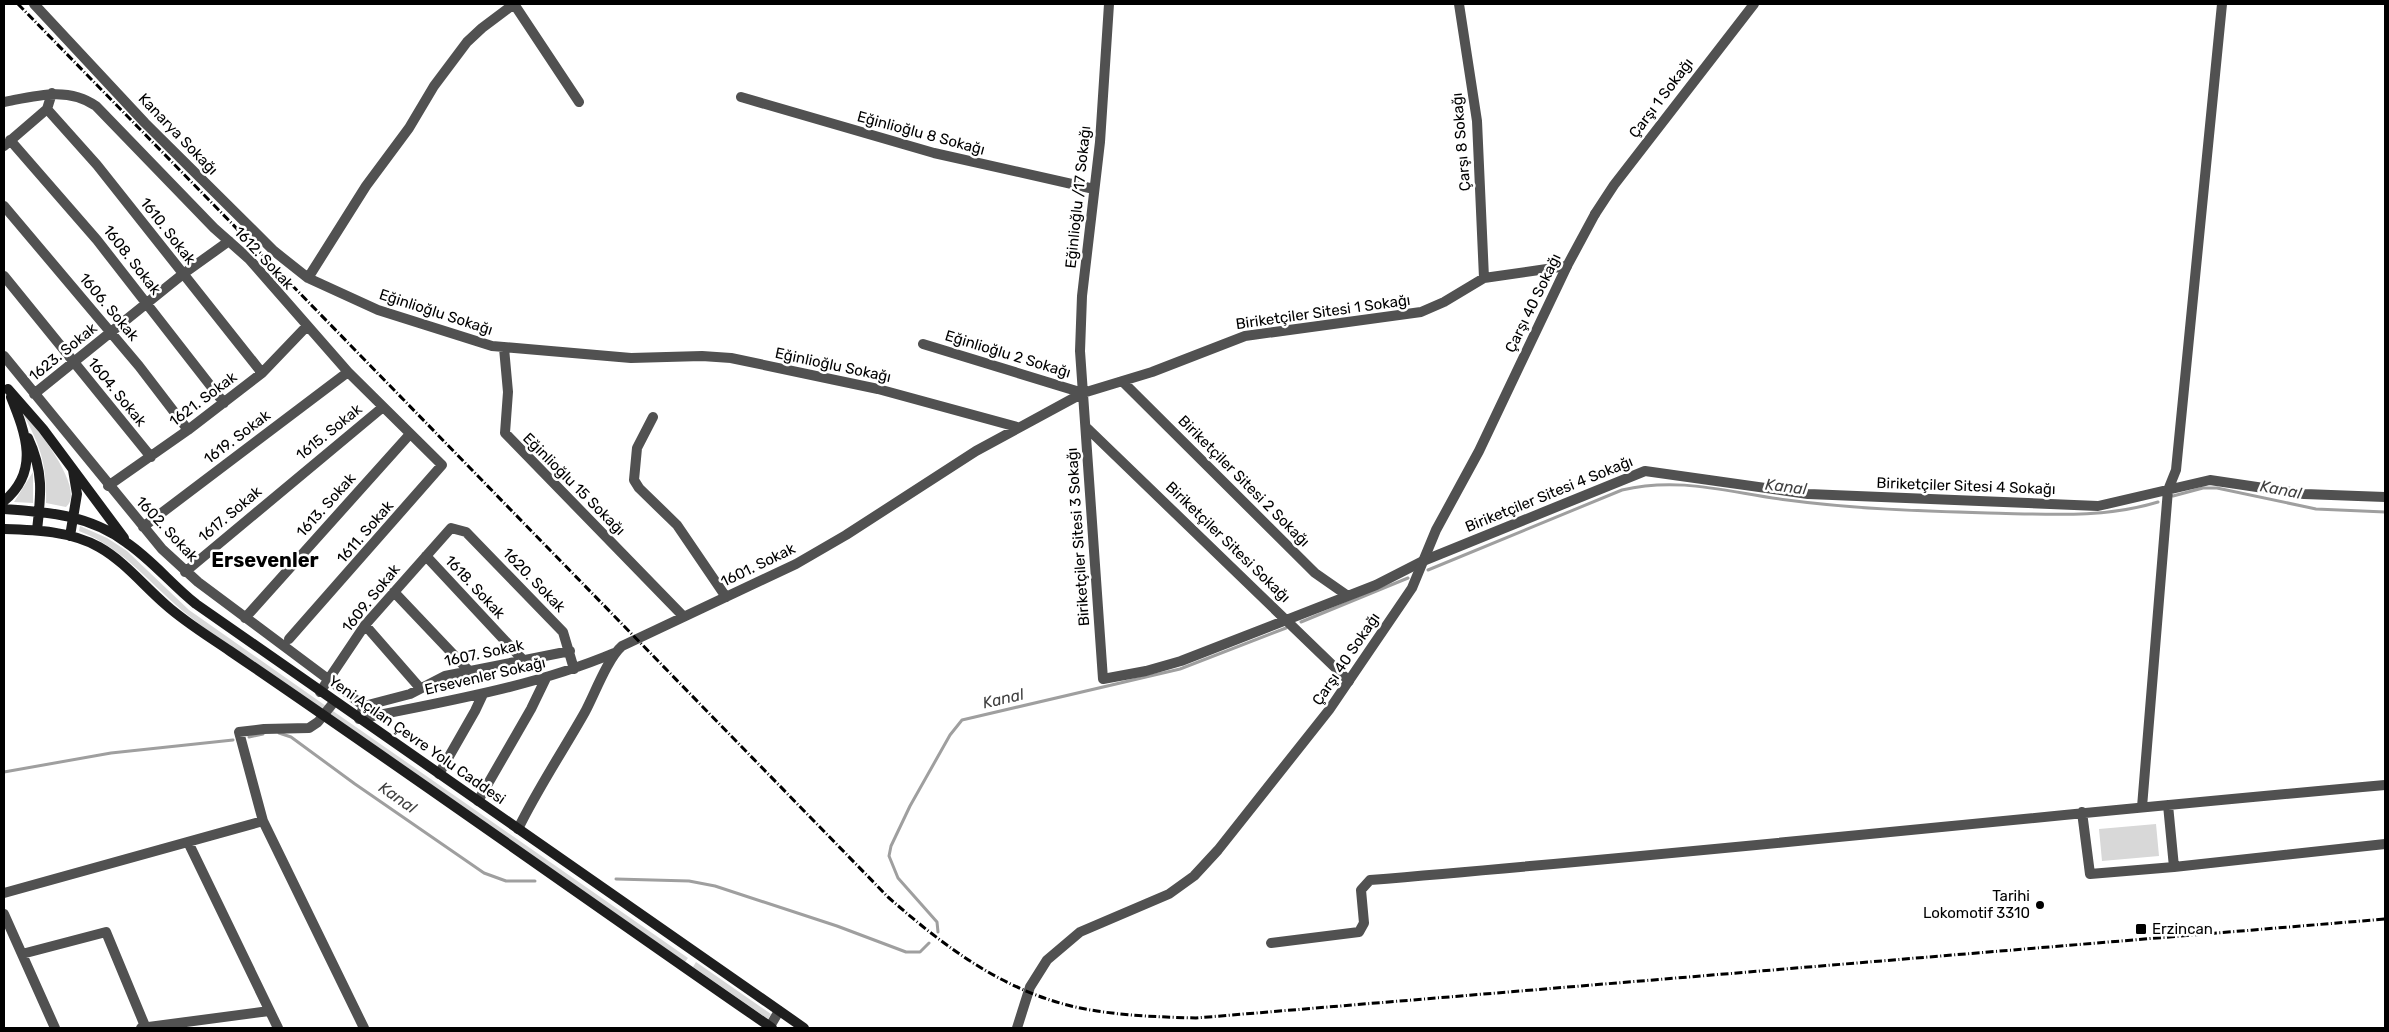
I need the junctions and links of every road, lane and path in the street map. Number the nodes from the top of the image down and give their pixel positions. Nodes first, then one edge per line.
1 (34, 4) edge
2 (514, 4) edge
3 (1109, 4) edge
4 (1458, 4) edge
5 (1754, 4) edge
6 (2222, 4) edge
7 (52, 93) junction
8 (741, 97) dead end
9 (4, 102) edge
10 (579, 102) dead end
11 (47, 110) junction
12 (7, 143) edge
13 (1094, 189) junction
14 (4, 206) edge
15 (1594, 214) joint
16 (229, 240) junction
17 (1567, 266) junction
18 (183, 274) junction
19 (4, 276) edge
20 (308, 278) junction
21 (1484, 278) junction
22 (147, 303) junction
23 (307, 326) junction
24 (110, 333) junction
25 (924, 344) dead end
26 (504, 348) junction
27 (4, 356) edge
28 (74, 363) junction
29 (348, 372) junction
30 (262, 374) junction
31 (1123, 382) junction
32 (6, 387) edge
33 (34, 394) junction
34 (1083, 394) junction
35 (224, 403) junction
36 (383, 407) junction
37 (654, 417) dead end
38 (1017, 427) junction
39 (1086, 427) junction
40 (188, 430) junction
41 (24, 431) junction
42 (410, 434) junction
43 (151, 457) junction
44 (442, 465) joint
45 (72, 466) junction
46 (295, 479) joint
47 (108, 486) junction
48 (2168, 490) junction
49 (2385, 497) edge
50 (4, 501) edge
51 (4, 509) edge
52 (39, 511) junction
53 (74, 517) junction
54 (143, 526) junction
55 (452, 528) joint
56 (4, 529) edge
57 (37, 530) junction
58 (70, 536) junction
59 (128, 543) junction
60 (426, 556) junction
61 (1423, 561) junction
62 (185, 572) junction
63 (394, 592) junction
64 (1348, 596) junction
65 (726, 597) junction
66 (683, 616) junction
67 (246, 618) junction
68 (1288, 619) junction
69 (364, 625) junction
70 (289, 640) dead end
71 (570, 650) junction
72 (614, 653) junction
73 (523, 660) junction
74 (574, 669) junction
75 (469, 671) junction
76 (546, 678) junction
77 (329, 679) junction
78 (1104, 679) joint
79 (1349, 681) junction
80 (420, 688) junction
81 (320, 692) junction
82 (483, 694) junction
83 (334, 702) junction
84 (364, 706) junction
85 (323, 715) junction
86 (359, 720) junction
87 (438, 774) junction
88 (2385, 785) edge
89 (478, 800) junction
90 (2168, 805) junction
91 (2142, 807) junction
92 (2082, 812) junction
93 (263, 820) junction
94 (518, 829) junction
95 (188, 842) junction
96 (2385, 844) edge
97 (2174, 867) junction
98 (4, 893) edge
99 (4, 914) edge
100 (1271, 943) dead end
101 (22, 954) junction
102 (269, 1011) junction
103 (779, 1011) junction
104 (143, 1027) edge
105 (55, 1028) edge
106 (278, 1028) edge
107 (364, 1028) edge
108 (770, 1028) edge
109 (804, 1028) edge
110 (1017, 1028) edge

1 - 20 street, Kanarya Sokağı
2 - 10 street
2 - 20 street
3 - 13 street, Eğinlioğlu /17 Sokağı
4 - 21 street, Çarşı 8 Sokağı
5 - 15 street, Çarşı 1 Sokağı
6 - 48 street
7 - 9 street, 1612. Sokak
7 - 11 street
7 - 16 street, 1612. Sokak
8 - 13 street, Eğinlioğlu 8 Sokağı
11 - 12 street
11 - 18 street, 1610. Sokak
12 - 22 street, 1608. Sokak
13 - 34 street, Eğinlioğlu /17 Sokağı
14 - 24 street, 1606. Sokak
15 - 17 street, Çarşı 40 Sokağı
16 - 18 street, 1623. Sokak
16 - 23 street, 1612. Sokak
17 - 21 street, Biriketçiler Sitesi 1 Sokağı
17 - 61 street, Çarşı 40 Sokağı
18 - 22 street, 1623. Sokak
18 - 30 street, 1610. Sokak
19 - 28 street, 1604. Sokak
20 - 26 street, Eğinlioğlu Sokağı
21 - 31 street, Biriketçiler Sitesi 1 Sokağı
22 - 24 street, 1623. Sokak
22 - 35 street, 1608. Sokak
23 - 29 street, 1612. Sokak
23 - 30 street, 1621. Sokak
24 - 28 street, 1623. Sokak
24 - 40 street, 1606. Sokak
25 - 34 street, Eğinlioğlu 2 Sokağı
26 - 38 street, Eğinlioğlu Sokağı
26 - 66 street, Eğinlioğlu 15 Sokağı
27 - 33 street, 1602. Sokak
28 - 33 street, 1623. Sokak
28 - 43 street, 1604. Sokak
29 - 36 street, 1612. Sokak
29 - 54 street, 1619. Sokak
30 - 35 street, 1621. Sokak
31 - 34 street, Biriketçiler Sitesi 1 Sokağı
31 - 64 street, Biriketçiler Sitesi 2 Sokağı
32 - 41 main road
32 - 45 main road
33 - 47 street, 1602. Sokak
34 - 38 street, 1601. Sokak
34 - 39 street, Biriketçiler Sitesi 3 Sokağı
35 - 40 street, 1621. Sokak
36 - 42 street, 1612. Sokak
36 - 46 street, 1615. Sokak
37 - 65 street
38 - 65 street, 1601. Sokak
39 - 68 street, Biriketçiler Sitesi Sokağı
39 - 78 street, Biriketçiler Sitesi 3 Sokağı
40 - 43 street, 1621. Sokak
41 - 50 main road
41 - 52 main road
42 - 44 street, 1612. Sokak
42 - 67 street, 1613. Sokak
43 - 47 street, 1621. Sokak
44 - 70 street, 1611. Sokak
45 - 53 main road
45 - 59 main road
46 - 62 street, 1617. Sokak
47 - 54 street, 1602. Sokak
48 - 49 street, Biriketçiler Sitesi 4 Sokağı
48 - 61 street, Biriketçiler Sitesi 4 Sokağı
48 - 91 street
51 - 52 main road, Yeni Açılan Çevre Yolu Caddesi
52 - 53 main road, Yeni Açılan Çevre Yolu Caddesi
52 - 57 main road
53 - 58 main road
53 - 59 main road, Yeni Açılan Çevre Yolu Caddesi
54 - 62 street, 1602. Sokak
55 - 60 street, 1609. Sokak
55 - 71 street, 1620. Sokak
56 - 57 main road, Yeni Açılan Çevre Yolu Caddesi
57 - 58 main road, Yeni Açılan Çevre Yolu Caddesi
58 - 85 main road, Yeni Açılan Çevre Yolu Caddesi
59 - 81 main road, Yeni Açılan Çevre Yolu Caddesi
60 - 63 street, 1609. Sokak
60 - 73 street, 1618. Sokak
61 - 64 street, Biriketçiler Sitesi 4 Sokağı
61 - 79 street, Çarşı 40 Sokağı
62 - 67 street, 1602. Sokak
63 - 69 street, 1609. Sokak
63 - 75 street
64 - 68 street, Biriketçiler Sitesi 4 Sokağı
65 - 66 street, 1601. Sokak
66 - 72 street, 1601. Sokak
67 - 77 street, 1602. Sokak
68 - 78 street, Biriketçiler Sitesi 4 Sokağı
68 - 79 street, Biriketçiler Sitesi Sokağı
69 - 77 street, 1609. Sokak
69 - 80 street
71 - 73 street, 1607. Sokak
71 - 74 street, 1620. Sokak
72 - 74 street, Ersevenler Sokağı
72 - 94 street
73 - 75 street, 1607. Sokak
74 - 76 street, Ersevenler Sokağı
75 - 80 street, 1607. Sokak
76 - 82 street, Ersevenler Sokağı
76 - 89 street
77 - 81 street, 1609. Sokak
77 - 84 street, 1602. Sokak
79 - 110 street, Çarşı 40 Sokağı
80 - 84 street, 1607. Sokak
81 - 83 main road, Yeni Açılan Çevre Yolu Caddesi
82 - 86 street, Ersevenler Sokağı
82 - 87 street
83 - 85 street
83 - 86 main road, Yeni Açılan Çevre Yolu Caddesi
84 - 86 street
85 - 93 street
85 - 108 main road, Yeni Açılan Çevre Yolu Caddesi
86 - 87 main road, Yeni Açılan Çevre Yolu Caddesi
87 - 89 main road, Yeni Açılan Çevre Yolu Caddesi
88 - 90 street
89 - 94 main road, Yeni Açılan Çevre Yolu Caddesi
90 - 91 street
90 - 97 street
91 - 92 street
92 - 97 street
92 - 100 street
93 - 95 street
93 - 107 street
94 - 103 main road, Yeni Açılan Çevre Yolu Caddesi
95 - 98 street
95 - 102 street
96 - 97 street
99 - 101 street
101 - 104 street
101 - 105 street
102 - 104 street
102 - 106 street
103 - 108 street
103 - 109 main road, Yeni Açılan Çevre Yolu Caddesi

